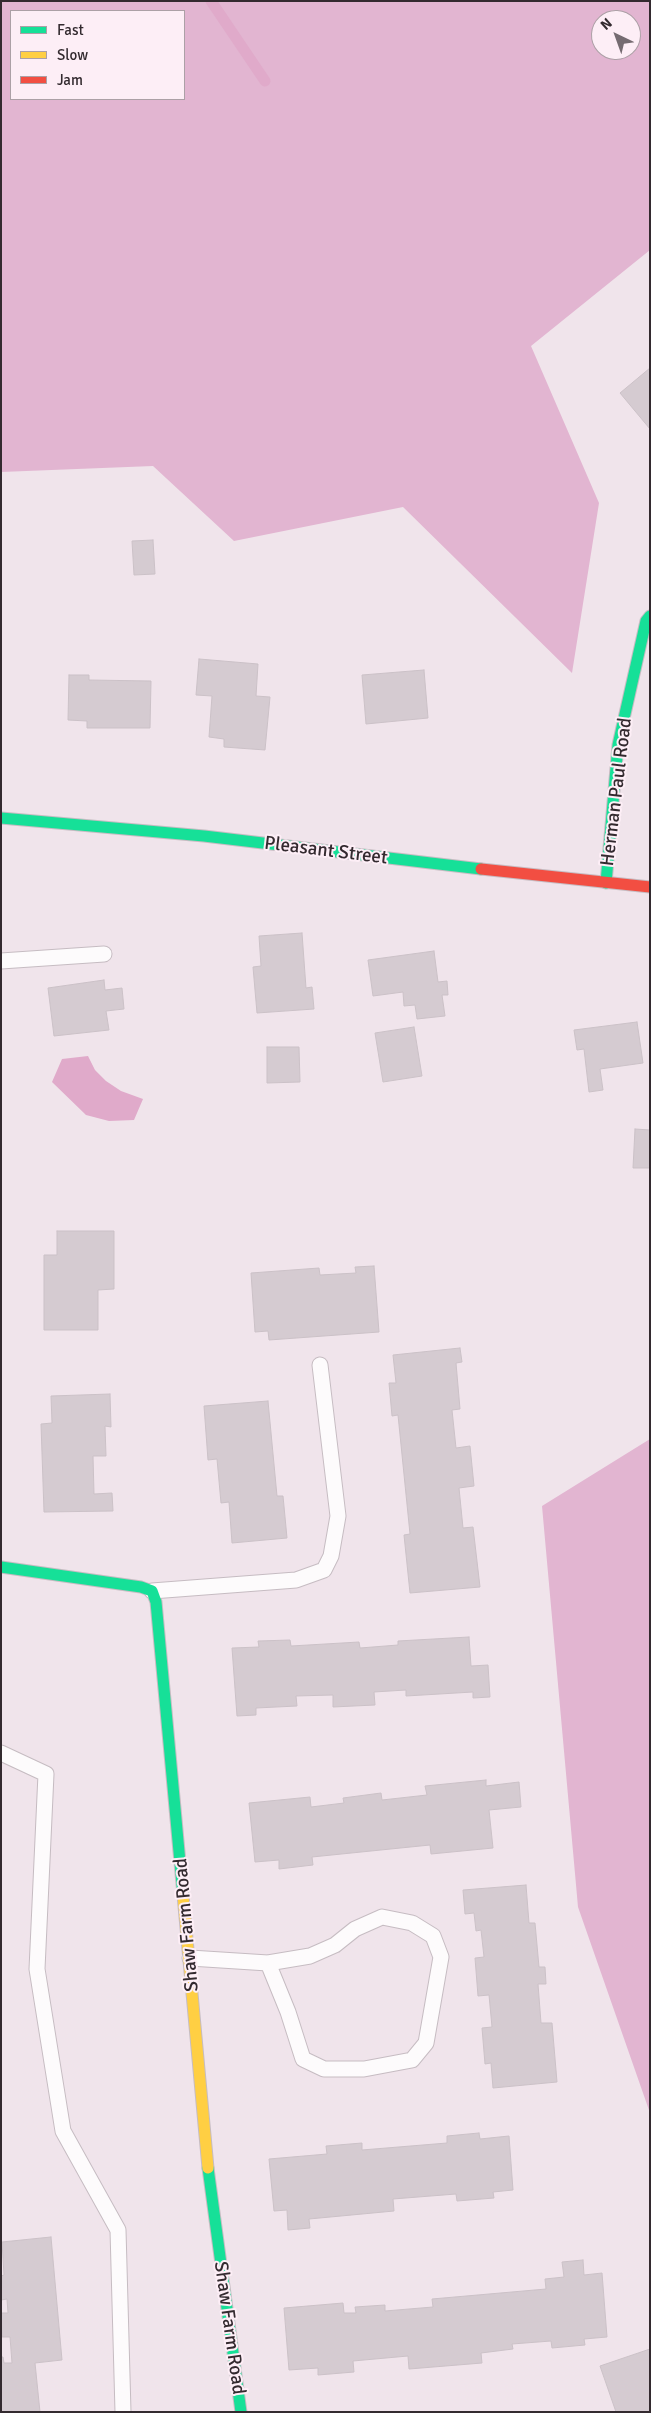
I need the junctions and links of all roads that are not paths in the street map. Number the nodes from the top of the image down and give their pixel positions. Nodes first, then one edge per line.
1 (650, 616) edge
2 (1, 818) edge
3 (606, 883) junction
4 (650, 887) edge
5 (104, 954) dead end
6 (1, 961) edge
7 (320, 1366) dead end
8 (1, 1567) edge
9 (152, 1591) junction
10 (1, 1753) edge
11 (190, 1958) junction
12 (268, 1963) junction
13 (123, 2412) edge
14 (241, 2412) edge

1 - 3 street, Herman Paul Road
2 - 3 street, Pleasant Street
3 - 4 street, Pleasant Street
5 - 6 lane
7 - 9 lane
8 - 9 street
9 - 11 street, Shaw Farm Road
10 - 13 lane
11 - 12 lane
11 - 14 street, Shaw Farm Road
12 - 12 lane

